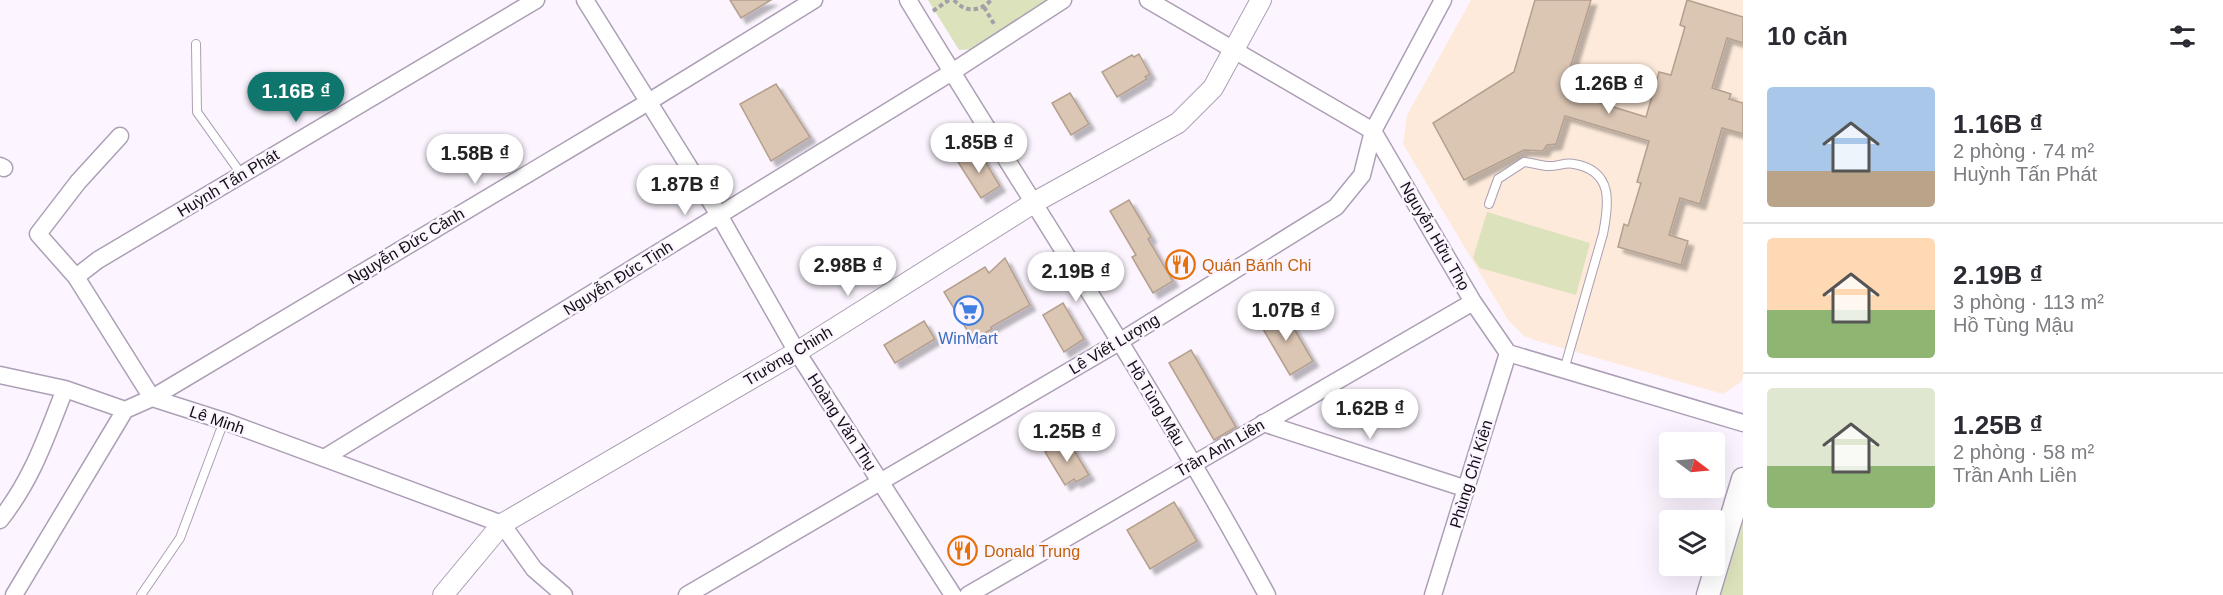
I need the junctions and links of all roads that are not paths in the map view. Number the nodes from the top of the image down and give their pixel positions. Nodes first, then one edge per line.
1 (536, 0) edge
2 (585, 0) edge
3 (814, 0) edge
4 (908, 0) edge
5 (1064, 0) edge
6 (1148, 0) edge
7 (1261, 0) edge
8 (1443, 0) edge
9 (196, 44) dead end
10 (1234, 51) junction
11 (952, 72) junction
12 (650, 101) junction
13 (1373, 131) junction
14 (120, 136) dead end
15 (242, 175) junction
16 (1035, 202) junction
17 (1489, 204) dead end
18 (719, 215) junction
19 (76, 277) junction
20 (1473, 302) junction
21 (1119, 342) junction
22 (797, 352) junction
23 (1508, 353) junction
24 (1564, 370) junction
25 (0, 375) edge
26 (65, 389) junction
27 (152, 398) junction
28 (125, 410) junction
29 (224, 421) junction
30 (1263, 423) junction
31 (1743, 423) edge
32 (324, 458) junction
33 (1192, 464) junction
34 (1743, 479) edge
35 (881, 483) junction
36 (1467, 489) junction
37 (0, 520) edge
38 (502, 524) junction
39 (14, 595) edge
40 (141, 595) edge
41 (443, 595) edge
42 (564, 595) edge
43 (687, 595) edge
44 (953, 595) edge
45 (968, 595) edge
46 (1267, 595) edge
47 (1433, 595) edge
48 (1708, 595) edge

1 - 15 street, Huỳnh Tấn Phát
2 - 12 street, Hoàng Văn Thụ
3 - 12 street, Nguyễn Đức Cảnh
4 - 11 street, Hồ Tùng Mậu
5 - 11 street, Nguyễn Đức Tịnh
6 - 10 street, Nguyễn Hữu Thọ
7 - 10 street, Trường Chinh
8 - 13 street, Lê Viết Lượng
9 - 15 lane
10 - 13 street, Nguyễn Hữu Thọ
10 - 16 street, Trường Chinh
11 - 16 street, Hồ Tùng Mậu
11 - 18 street, Nguyễn Đức Tịnh
12 - 18 street, Hoàng Văn Thụ
12 - 27 street, Nguyễn Đức Cảnh
13 - 20 street, Nguyễn Hữu Thọ
13 - 21 street, Lê Viết Lượng
14 - 19 street
15 - 19 street, Huỳnh Tấn Phát
16 - 21 street, Hồ Tùng Mậu
16 - 22 street, Trường Chinh
17 - 24 lane
18 - 22 street, Hoàng Văn Thụ
18 - 32 street, Nguyễn Đức Tịnh
19 - 27 street
20 - 23 street, Nguyễn Hữu Thọ
20 - 30 street, Trần Anh Liên
21 - 33 street, Hồ Tùng Mậu
21 - 35 street, Lê Viết Lượng
22 - 35 street, Hoàng Văn Thụ
22 - 38 street, Trường Chinh
23 - 24 street
23 - 36 street, Phùng Chí Kiên
24 - 31 street
25 - 26 street
26 - 28 street
26 - 37 street
27 - 28 street, Nguyễn Đức Cảnh
27 - 29 street, Lê Minh
28 - 39 street
29 - 32 street, Lê Minh
29 - 40 lane
30 - 33 street, Trần Anh Liên
30 - 36 street
32 - 38 street, Lê Minh
33 - 45 street, Trần Anh Liên
33 - 46 street, Hồ Tùng Mậu
34 - 48 main road
35 - 43 street, Lê Viết Lượng
35 - 44 street, Hoàng Văn Thụ
36 - 47 street, Phùng Chí Kiên
38 - 41 street, Trường Chinh
38 - 42 street

